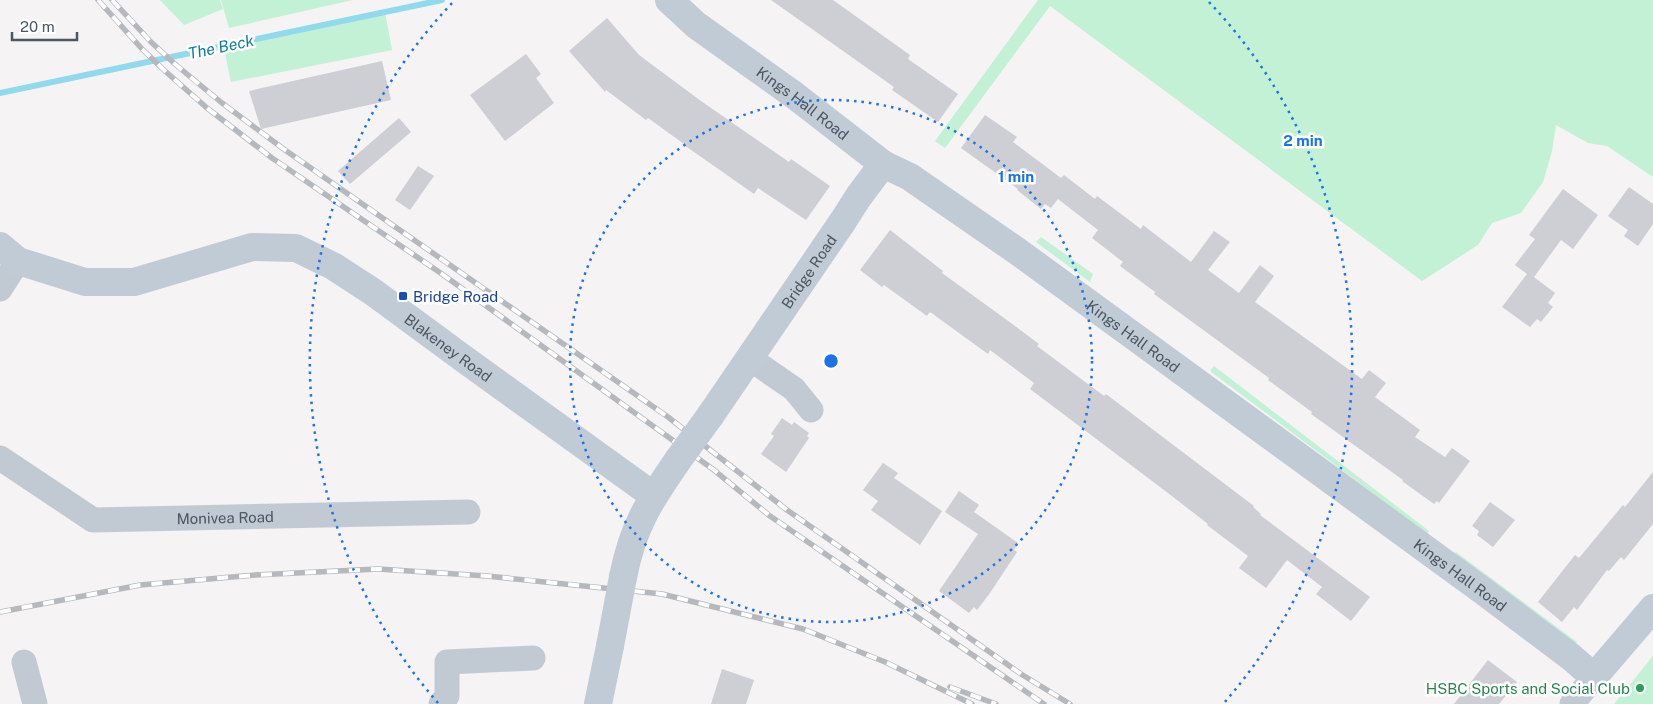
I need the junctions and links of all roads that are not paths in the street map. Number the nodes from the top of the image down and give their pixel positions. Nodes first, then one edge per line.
1 (670, 0) edge
2 (883, 164) junction
3 (9, 253) edge
4 (0, 289) edge
5 (749, 358) junction
6 (811, 410) dead end
7 (0, 458) edge
8 (654, 496) junction
9 (468, 512) dead end
10 (1653, 608) edge
11 (533, 658) dead end
12 (24, 662) dead end
13 (1594, 677) junction
14 (35, 704) edge
15 (441, 704) edge
16 (598, 704) edge
17 (1572, 704) edge

1 - 2 street, Kings Hall Road
2 - 5 street, Bridge Road
2 - 13 street, Kings Hall Road
3 - 4 street
3 - 8 street, Blakeney Road
5 - 6 street
5 - 8 street, Bridge Road, bridge
7 - 9 street, Monivea Road
8 - 16 street, Bridge Road, bridge
10 - 13 street
11 - 15 street
12 - 14 street
13 - 17 street

